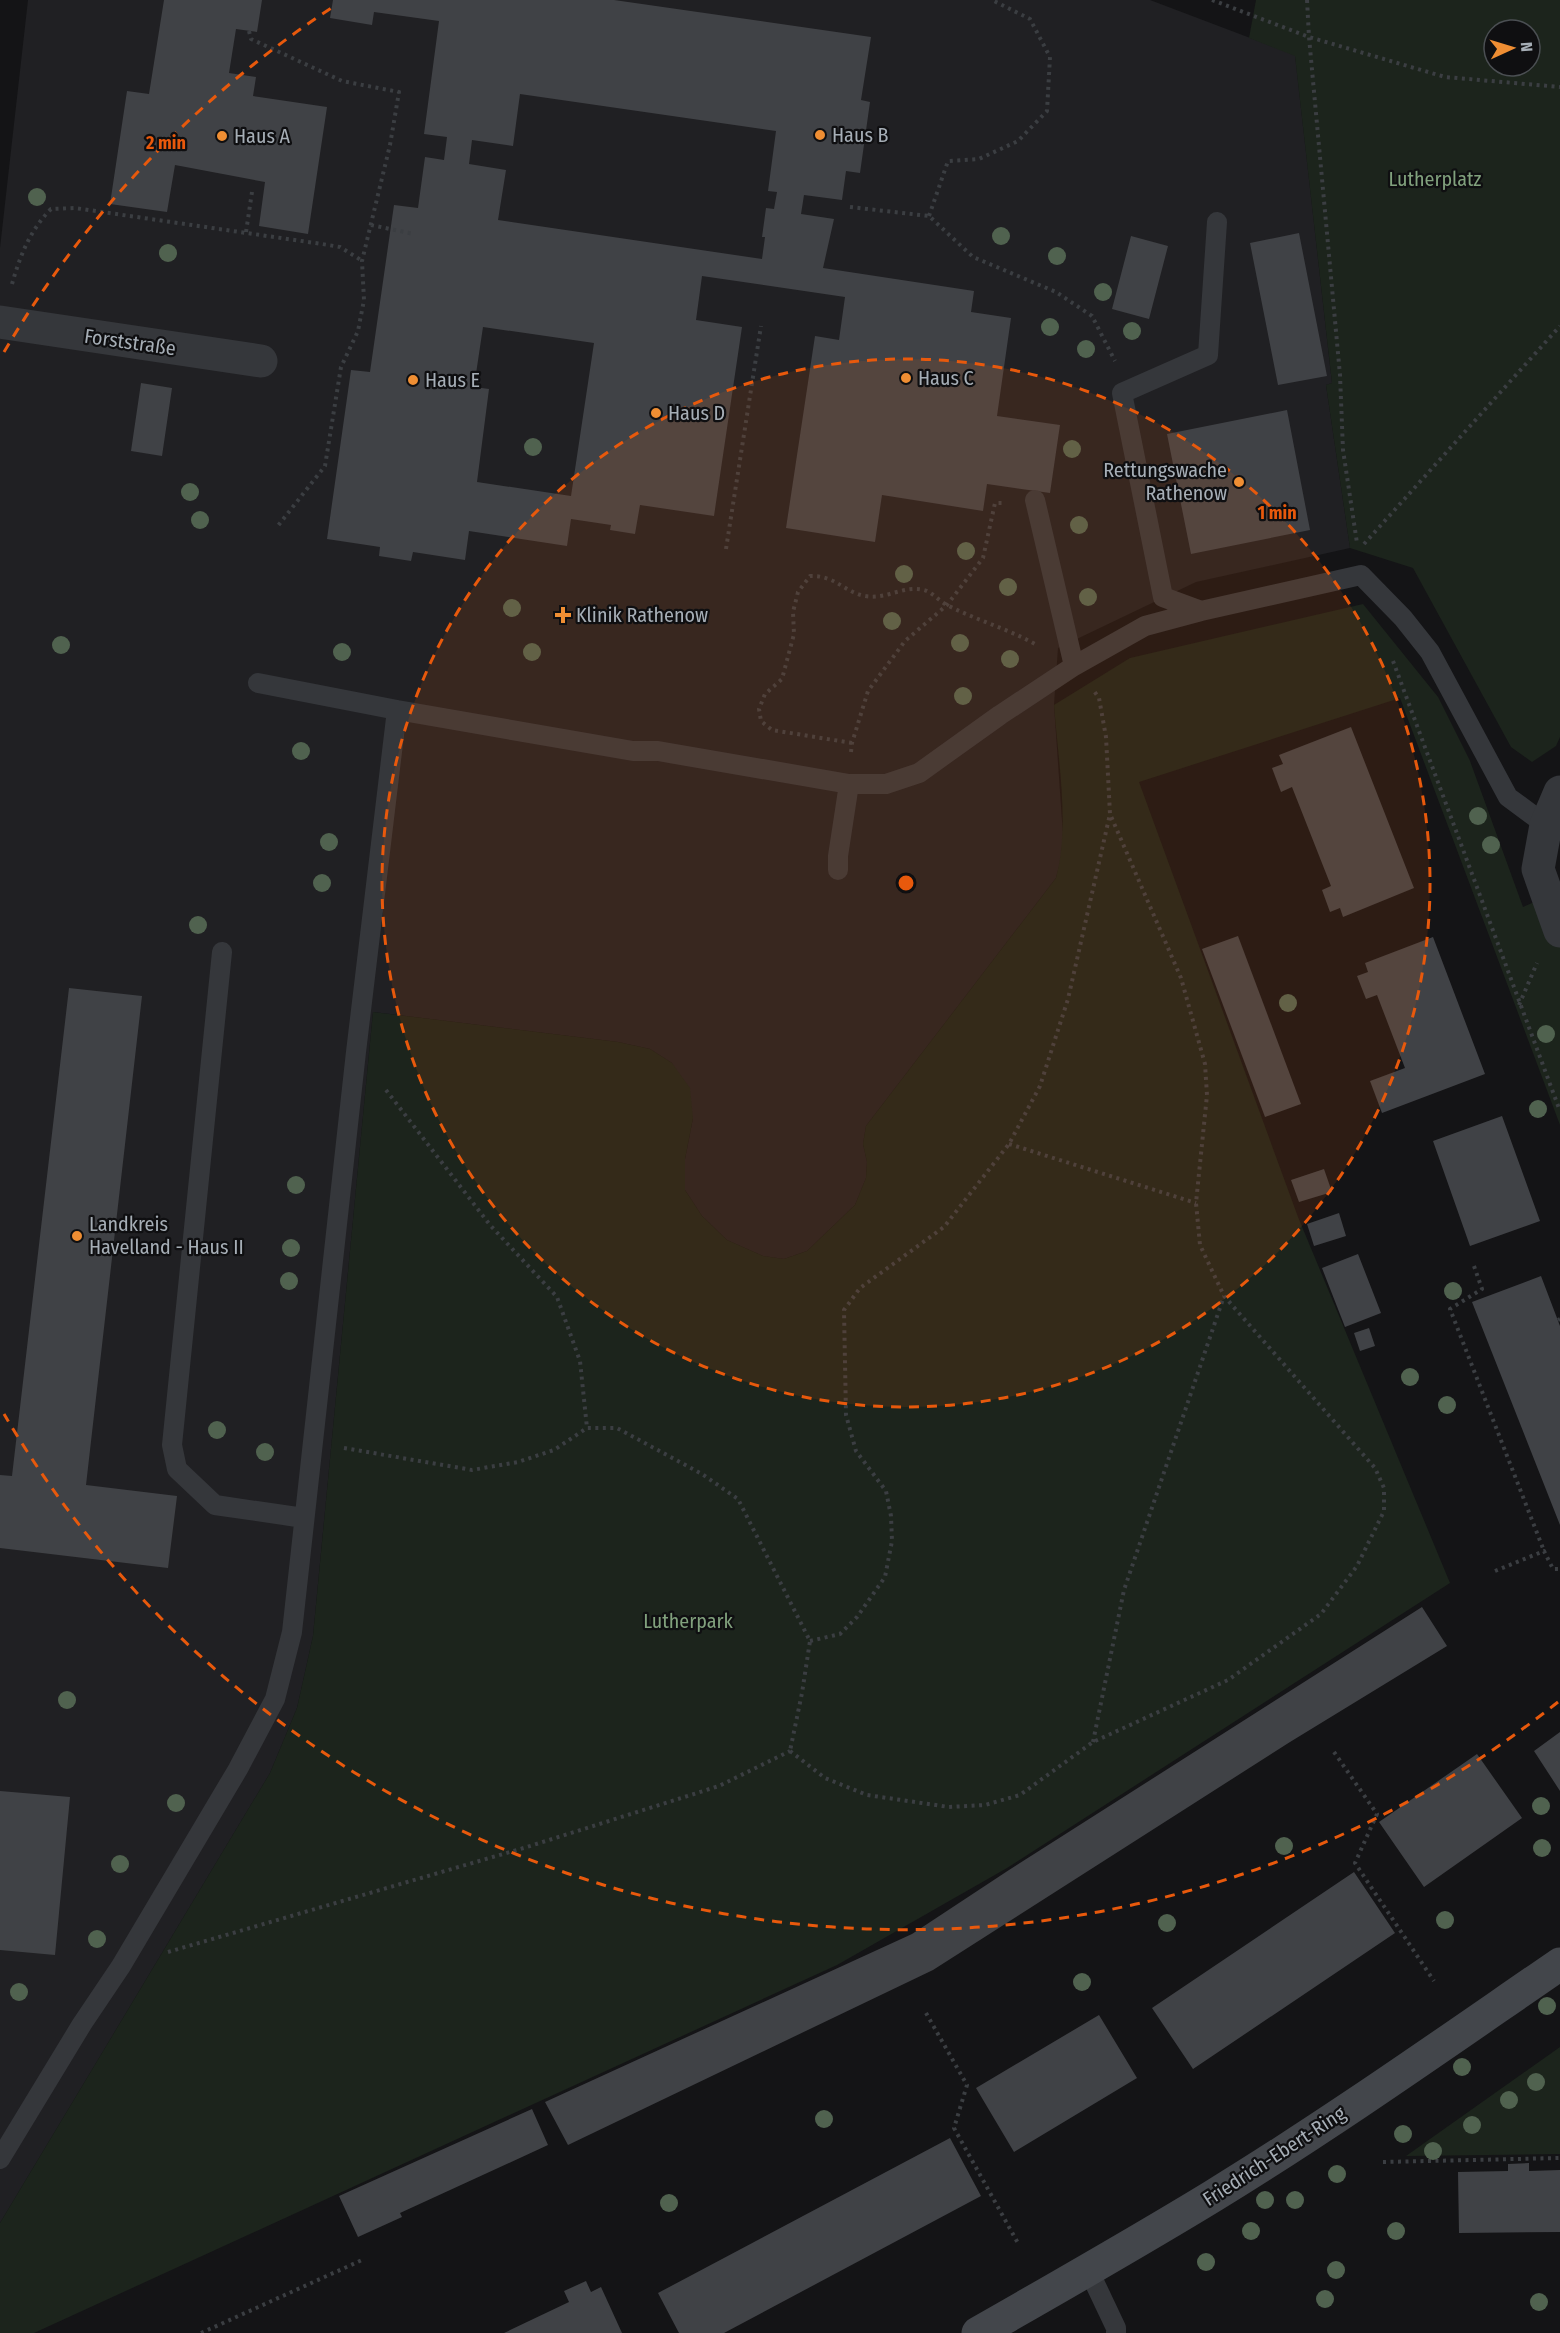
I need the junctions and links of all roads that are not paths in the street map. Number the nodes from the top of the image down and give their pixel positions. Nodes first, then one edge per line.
1 (1217, 222) dead end
2 (1, 322) edge
3 (261, 361) dead end
4 (1035, 500) road end
5 (1201, 611) junction
6 (1074, 666) junction
7 (258, 683) dead end
8 (397, 710) junction
9 (849, 783) junction
10 (1560, 792) edge
11 (1546, 825) junction
12 (838, 870) dead end
13 (1550, 944) edge
14 (222, 952) dead end
15 (304, 1518) junction
16 (1560, 1964) edge
17 (0, 2159) edge
18 (1089, 2271) junction
19 (978, 2333) edge
20 (1116, 2333) edge

1 - 5 lane
2 - 3 street, Forststraße
4 - 6 lane
5 - 6 lane
5 - 11 lane
6 - 9 lane
7 - 8 lane
8 - 9 lane
8 - 15 lane
9 - 12 lane
10 - 11 street
11 - 13 street
14 - 15 lane
15 - 17 lane
16 - 18 main road, Friedrich-Ebert-Ring
18 - 19 main road, Friedrich-Ebert-Ring
18 - 20 lane

